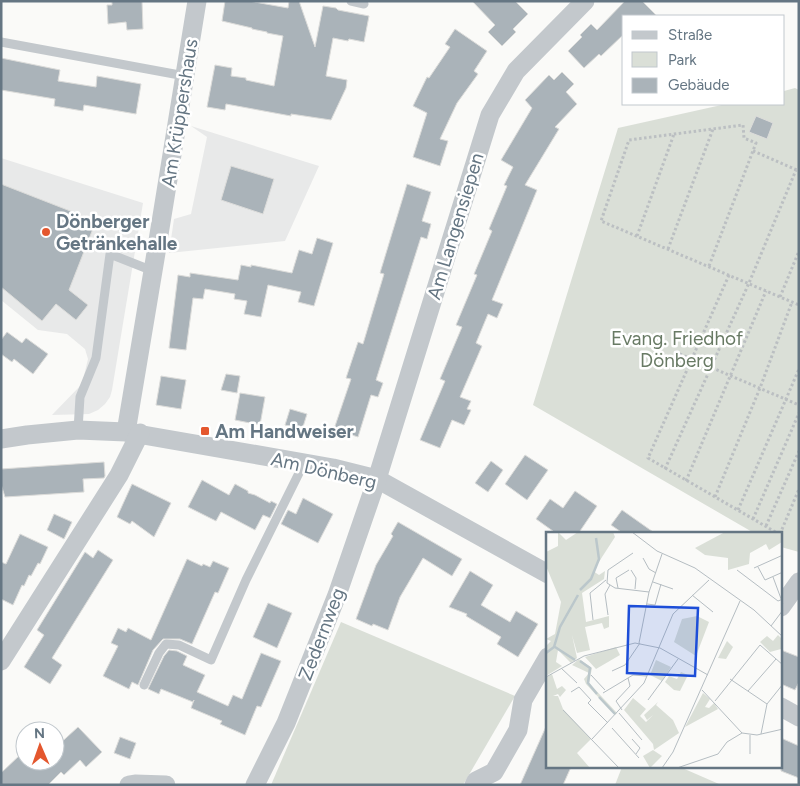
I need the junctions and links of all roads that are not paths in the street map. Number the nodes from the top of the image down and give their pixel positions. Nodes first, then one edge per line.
1 (197, 1) edge
2 (351, 1) edge
3 (585, 1) edge
4 (364, 4) dead end
5 (1, 42) edge
6 (185, 76) junction
7 (153, 271) junction
8 (78, 430) junction
9 (133, 432) junction
10 (1, 439) edge
11 (305, 463) junction
12 (376, 479) junction
13 (546, 573) edge
14 (799, 582) edge
15 (782, 606) edge
16 (546, 660) edge
17 (1, 661) edge
18 (144, 685) dead end
19 (782, 708) edge
20 (799, 717) edge
21 (129, 785) edge
22 (166, 785) edge
23 (255, 785) edge
24 (474, 785) edge

1 - 6 street, Am Krüppershaus
2 - 4 lane
3 - 12 street, Am Langensiepen
5 - 6 lane
6 - 7 street, Am Krüppershaus
7 - 8 lane
7 - 9 street, Am Krüppershaus
8 - 9 street, Am Dönberg
8 - 10 street, Am Dönberg
9 - 11 street, Am Dönberg
9 - 17 street
11 - 12 street, Am Dönberg
11 - 18 lane
12 - 13 street, Am Dönberg
12 - 23 street, Zedernweg
14 - 15 street
16 - 24 street
19 - 20 street
21 - 22 street

